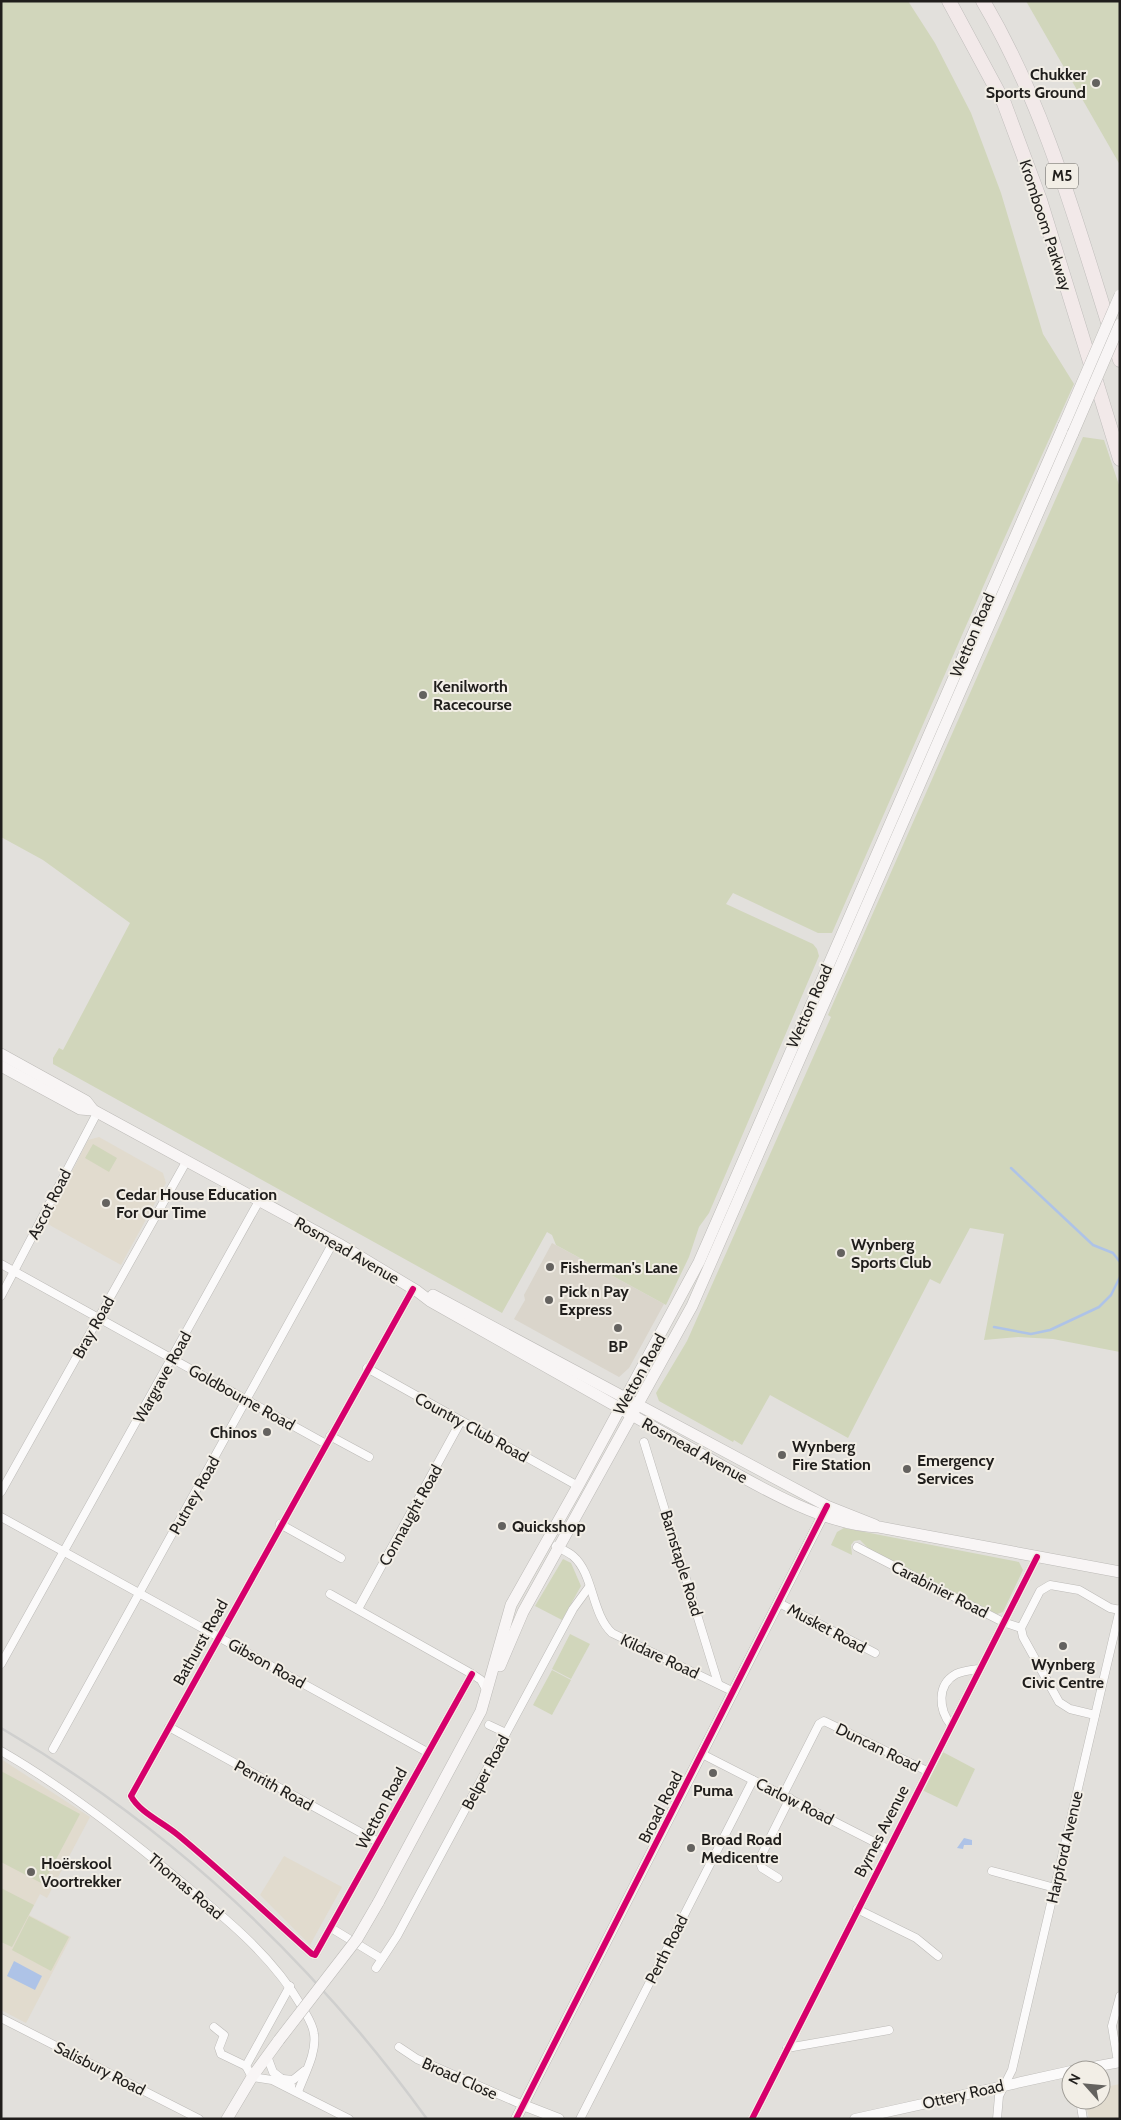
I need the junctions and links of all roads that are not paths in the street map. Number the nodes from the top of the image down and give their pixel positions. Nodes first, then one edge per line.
1 (949, 1) edge
2 (983, 1) edge
3 (1120, 295) edge
4 (1120, 324) edge
5 (1120, 360) edge
6 (1120, 459) edge
7 (1, 1054) edge
8 (1, 1066) edge
9 (95, 1111) junction
10 (186, 1162) junction
11 (259, 1201) junction
12 (334, 1241) junction
13 (1, 1264) edge
14 (14, 1271) junction
15 (415, 1290) junction
16 (1, 1296) edge
17 (98, 1318) junction
18 (172, 1359) junction
19 (367, 1368) junction
20 (246, 1400) junction
21 (623, 1404) junction
22 (635, 1411) junction
23 (462, 1421) junction
24 (330, 1436) junction
25 (644, 1442) dead end
26 (326, 1444) junction
27 (369, 1457) dead end
28 (578, 1486) junction
29 (1, 1492) edge
30 (825, 1511) junction
31 (1, 1517) edge
32 (280, 1524) junction
33 (546, 1540) junction
34 (559, 1547) junction
35 (857, 1547) dead end
36 (64, 1552) junction
37 (1036, 1557) junction
38 (342, 1558) dead end
39 (1120, 1572) edge
40 (589, 1587) junction
41 (140, 1593) junction
42 (330, 1594) dead end
43 (779, 1602) junction
44 (358, 1609) junction
45 (1120, 1610) edge
46 (1003, 1622) junction
47 (1021, 1628) junction
48 (219, 1637) junction
49 (875, 1653) dead end
50 (1, 1664) edge
51 (979, 1669) junction
52 (472, 1674) junction
53 (492, 1674) junction
54 (718, 1683) junction
55 (487, 1691) junction
56 (734, 1692) junction
57 (482, 1708) junction
58 (1095, 1715) junction
59 (489, 1725) dead end
60 (951, 1725) junction
61 (169, 1727) junction
62 (506, 1733) junction
63 (53, 1748) dead end
64 (1, 1751) edge
65 (427, 1752) junction
66 (702, 1754) junction
67 (927, 1771) junction
68 (753, 1780) junction
69 (786, 1796) junction
70 (378, 1842) junction
71 (888, 1849) junction
72 (992, 1871) dead end
73 (778, 1878) dead end
74 (1055, 1888) junction
75 (857, 1909) junction
76 (331, 1928) junction
77 (314, 1954) joint
78 (938, 1956) dead end
79 (382, 1959) junction
80 (376, 1968) dead end
81 (290, 1986) junction
82 (1120, 1996) edge
83 (1, 2018) edge
84 (214, 2027) dead end
85 (889, 2030) dead end
86 (399, 2047) dead end
87 (787, 2048) junction
88 (268, 2056) junction
89 (1119, 2062) edge
90 (308, 2064) junction
91 (246, 2066) junction
92 (1061, 2073) edge
93 (252, 2077) junction
94 (283, 2079) junction
95 (1005, 2084) junction
96 (298, 2092) junction
97 (523, 2105) junction
98 (199, 2119) edge
99 (227, 2119) edge
100 (349, 2119) edge
101 (516, 2119) edge
102 (559, 2119) edge
103 (580, 2119) edge
104 (752, 2119) edge
105 (855, 2119) edge
106 (997, 2119) edge

1 - 6 highway, Kromboom Parkway / M5
2 - 5 highway, Kromboom Parkway / M5
3 - 21 main road, Wetton Road, bridge
4 - 22 main road, Wetton Road, bridge
7 - 9 main road, Rosmead Avenue
8 - 9 main road, Rosmead Avenue
9 - 10 main road, Rosmead Avenue
9 - 14 street, Ascot Road
10 - 11 main road, Rosmead Avenue
10 - 17 street, Bray Road
11 - 12 main road, Rosmead Avenue
11 - 18 street, Wargrave Road
12 - 15 main road, Rosmead Avenue
12 - 20 street, Putney Road
13 - 14 street, Goldbourne Road
14 - 16 street, Ascot Road
14 - 17 street, Goldbourne Road
15 - 19 street, Bathurst Road
15 - 21 main road, Rosmead Avenue
17 - 18 street, Goldbourne Road
17 - 29 street, Bray Road
18 - 20 street, Goldbourne Road
18 - 36 street, Wargrave Road
19 - 23 street, Country Club Road
19 - 24 street, Bathurst Road
20 - 26 street, Goldbourne Road
20 - 41 street, Putney Road
21 - 22 main road, Rosmead Avenue
21 - 28 main road, Wetton Road
22 - 30 main road, Rosmead Avenue
22 - 34 main road, Wetton Road
23 - 28 street, Country Club Road
23 - 44 street, Connaught Road
24 - 26 street, Bathurst Road
24 - 27 street
25 - 54 street, Barnstaple Road
26 - 32 street, Bathurst Road
28 - 33 main road, Wetton Road
30 - 37 main road, Rosmead Avenue
30 - 43 street, Broad Road
31 - 36 street, Gibson Road
32 - 38 street
32 - 48 street, Bathurst Road
33 - 34 street, Kildare Road
33 - 53 main road, Wetton Road
34 - 40 street, Kildare Road
34 - 57 main road, Wetton Road
35 - 46 street, Carabinier Road
36 - 41 street, Gibson Road
36 - 50 street, Wargrave Road
37 - 39 main road, Rosmead Avenue
37 - 46 street, Byrnes Avenue
40 - 54 street, Kildare Road
40 - 62 street, Belper Road
41 - 48 street, Gibson Road
41 - 63 street, Putney Road
42 - 44 street
43 - 49 street, Musket Road
43 - 56 street, Broad Road
44 - 52 street
45 - 47 street
45 - 58 street, Harpford Avenue
46 - 47 street, Carabinier Road
46 - 51 street, Byrnes Avenue
47 - 58 street
48 - 61 street, Bathurst Road
48 - 65 street, Gibson Road
51 - 60 street, Byrnes Avenue
51 - 60 street
52 - 53 street
52 - 55 street
52 - 65 street, Wetton Road
53 - 55 main road, Wetton Road
54 - 56 street, Kildare Road
55 - 57 main road, Wetton Road
56 - 66 street, Broad Road
57 - 88 main road, Wetton Road, bridge
58 - 74 street, Harpford Avenue
59 - 62 street
60 - 67 street, Byrnes Avenue
61 - 70 street, Penrith Road
61 - 77 street, Bathurst Road
62 - 79 street, Belper Road
64 - 81 street, Thomas Road
65 - 70 street, Wetton Road
66 - 68 street, Carlow Road
66 - 97 street, Broad Road
67 - 69 street, Duncan Road
67 - 71 street, Byrnes Avenue
68 - 69 street, Carlow Road
68 - 103 street, Perth Road
69 - 71 street, Carlow Road
69 - 73 street, Duncan Road
70 - 76 street, Wetton Road
71 - 75 street, Byrnes Avenue
72 - 74 street
74 - 95 street, Harpford Avenue
75 - 78 street
75 - 87 street, Byrnes Avenue
76 - 77 street, Wetton Road
76 - 79 street
79 - 80 street, Belper Road
81 - 90 street, Thomas Road
81 - 91 street
82 - 89 street
83 - 98 street, Salisbury Road
84 - 91 street
85 - 87 street
86 - 97 street, Broad Close
87 - 104 street, Byrnes Avenue
88 - 93 main road, Wetton Road
88 - 94 street
90 - 94 street
90 - 96 street, Thomas Road
91 - 93 street
92 - 95 street, Ottery Road
93 - 96 street
93 - 99 main road, Wetton Road
94 - 96 street
95 - 105 street, Ottery Road
95 - 106 street, Harpford Avenue
96 - 100 street
97 - 101 street, Broad Road
97 - 102 street

